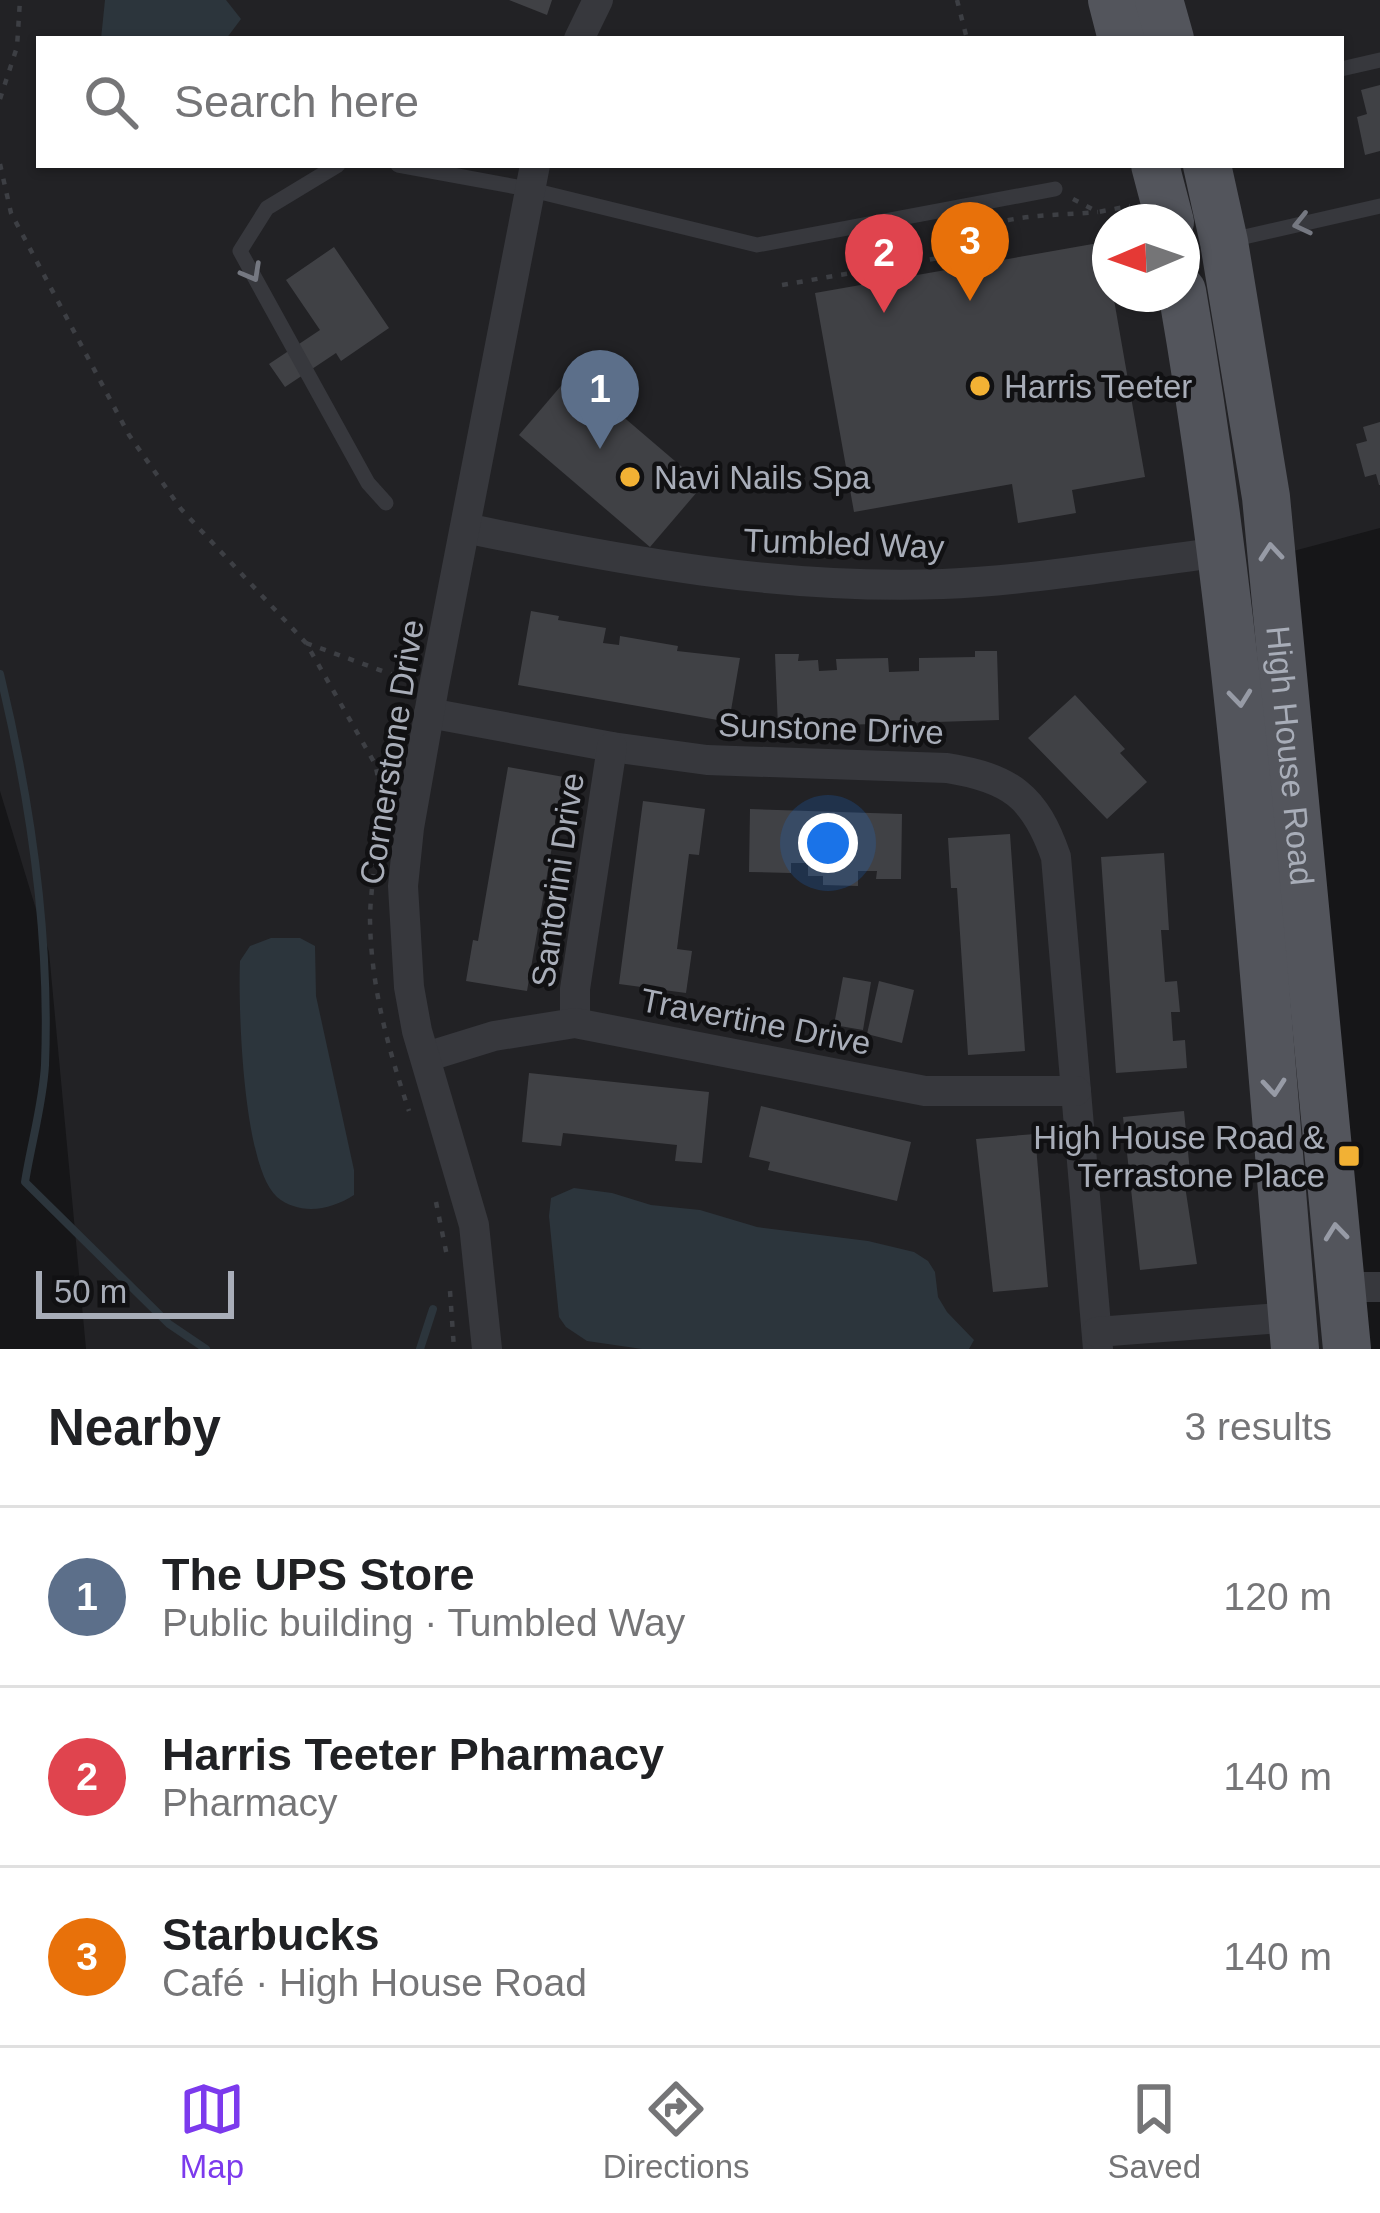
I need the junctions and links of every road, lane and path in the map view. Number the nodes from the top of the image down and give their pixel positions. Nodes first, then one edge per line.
1 (20, 0) edge
2 (598, 0) edge
3 (957, 0) edge
4 (1112, 0) edge
5 (1159, 0) edge
6 (580, 36) edge
7 (966, 36) edge
8 (1121, 36) edge
9 (1169, 36) edge
10 (1380, 60) edge
11 (1344, 68) edge
12 (0, 99) edge
13 (0, 164) edge
14 (333, 168) edge
15 (432, 168) edge
16 (1156, 168) edge
17 (1208, 168) edge
18 (532, 177) edge
19 (1055, 189) joint
20 (1165, 204) edge
21 (1380, 206) edge
22 (1092, 209) edge
23 (1092, 213) edge
24 (1224, 242) junction
25 (782, 285) dead end
26 (1185, 312) edge
27 (386, 503) dead end
28 (465, 528) junction
29 (1223, 552) junction
30 (306, 643) junction
31 (417, 682) dead end
32 (429, 713) junction
33 (612, 747) junction
34 (374, 763) dead end
35 (575, 1023) junction
36 (426, 1057) junction
37 (1076, 1091) junction
38 (1361, 1287) edge
39 (1294, 1333) edge
40 (1098, 1340) edge
41 (1358, 1342) edge
42 (487, 1349) edge

1 - 12 path
2 - 6 street
3 - 7 path
4 - 8 main road
5 - 9 main road
10 - 11 lane
13 - 30 path
14 -> 27 lane
15 - 18 lane
16 - 20 main road
17 - 24 main road, High House Road
18 - 19 lane
18 - 28 street, Cornerstone Drive
19 - 22 path
21 -> 24 lane
23 - 25 path
38 -> 24 main road, High House Road
26 - 29 main road, High House Road
28 - 29 street, Tumbled Way
28 - 32 street, Cornerstone Drive
29 -> 39 main road, High House Road
30 - 31 path
30 - 34 path
32 - 33 street, Sunstone Drive
32 - 36 street, Cornerstone Drive
33 - 35 street, Santorini Drive
33 - 37 street, Sunstone Drive
35 - 36 street, Travertine Drive
35 - 37 street, Travertine Drive
36 - 42 street, Cornerstone Drive
37 - 40 street, Sunstone Drive
38 - 41 main road, High House Road
39 - 40 street

